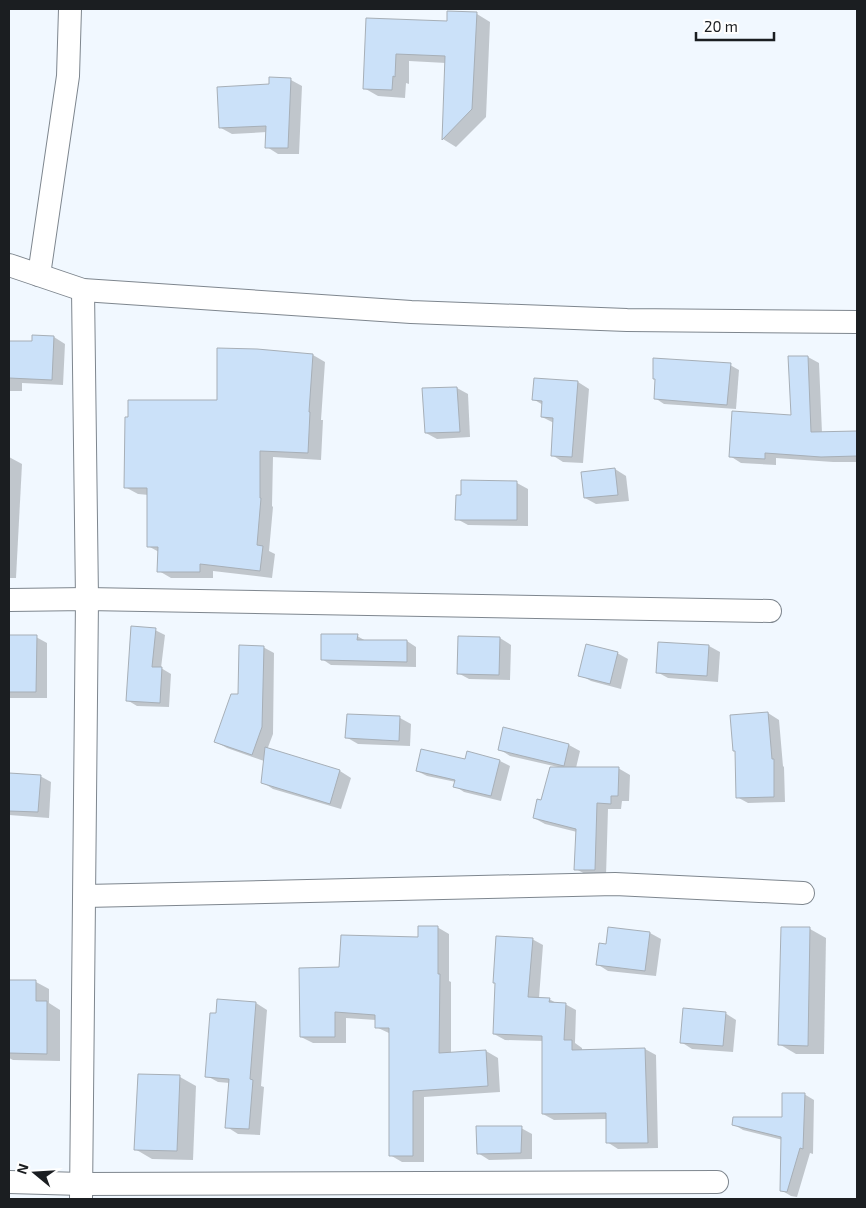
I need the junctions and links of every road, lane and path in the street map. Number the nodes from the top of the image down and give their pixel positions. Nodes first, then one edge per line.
1 (70, 9) edge
2 (9, 265) edge
3 (39, 275) junction
4 (84, 290) junction
5 (857, 322) edge
6 (87, 599) junction
7 (9, 600) edge
8 (770, 611) dead end
9 (803, 894) dead end
10 (84, 896) junction
11 (9, 1182) edge
12 (717, 1182) dead end
13 (81, 1191) edge
14 (261, 1191) edge

1 - 3 street
2 - 3 street
3 - 4 street
4 - 5 street
4 - 6 street
6 - 7 street
6 - 8 street
6 - 10 street
9 - 10 street
10 - 13 street
11 - 13 street
12 - 14 street
13 - 14 street

